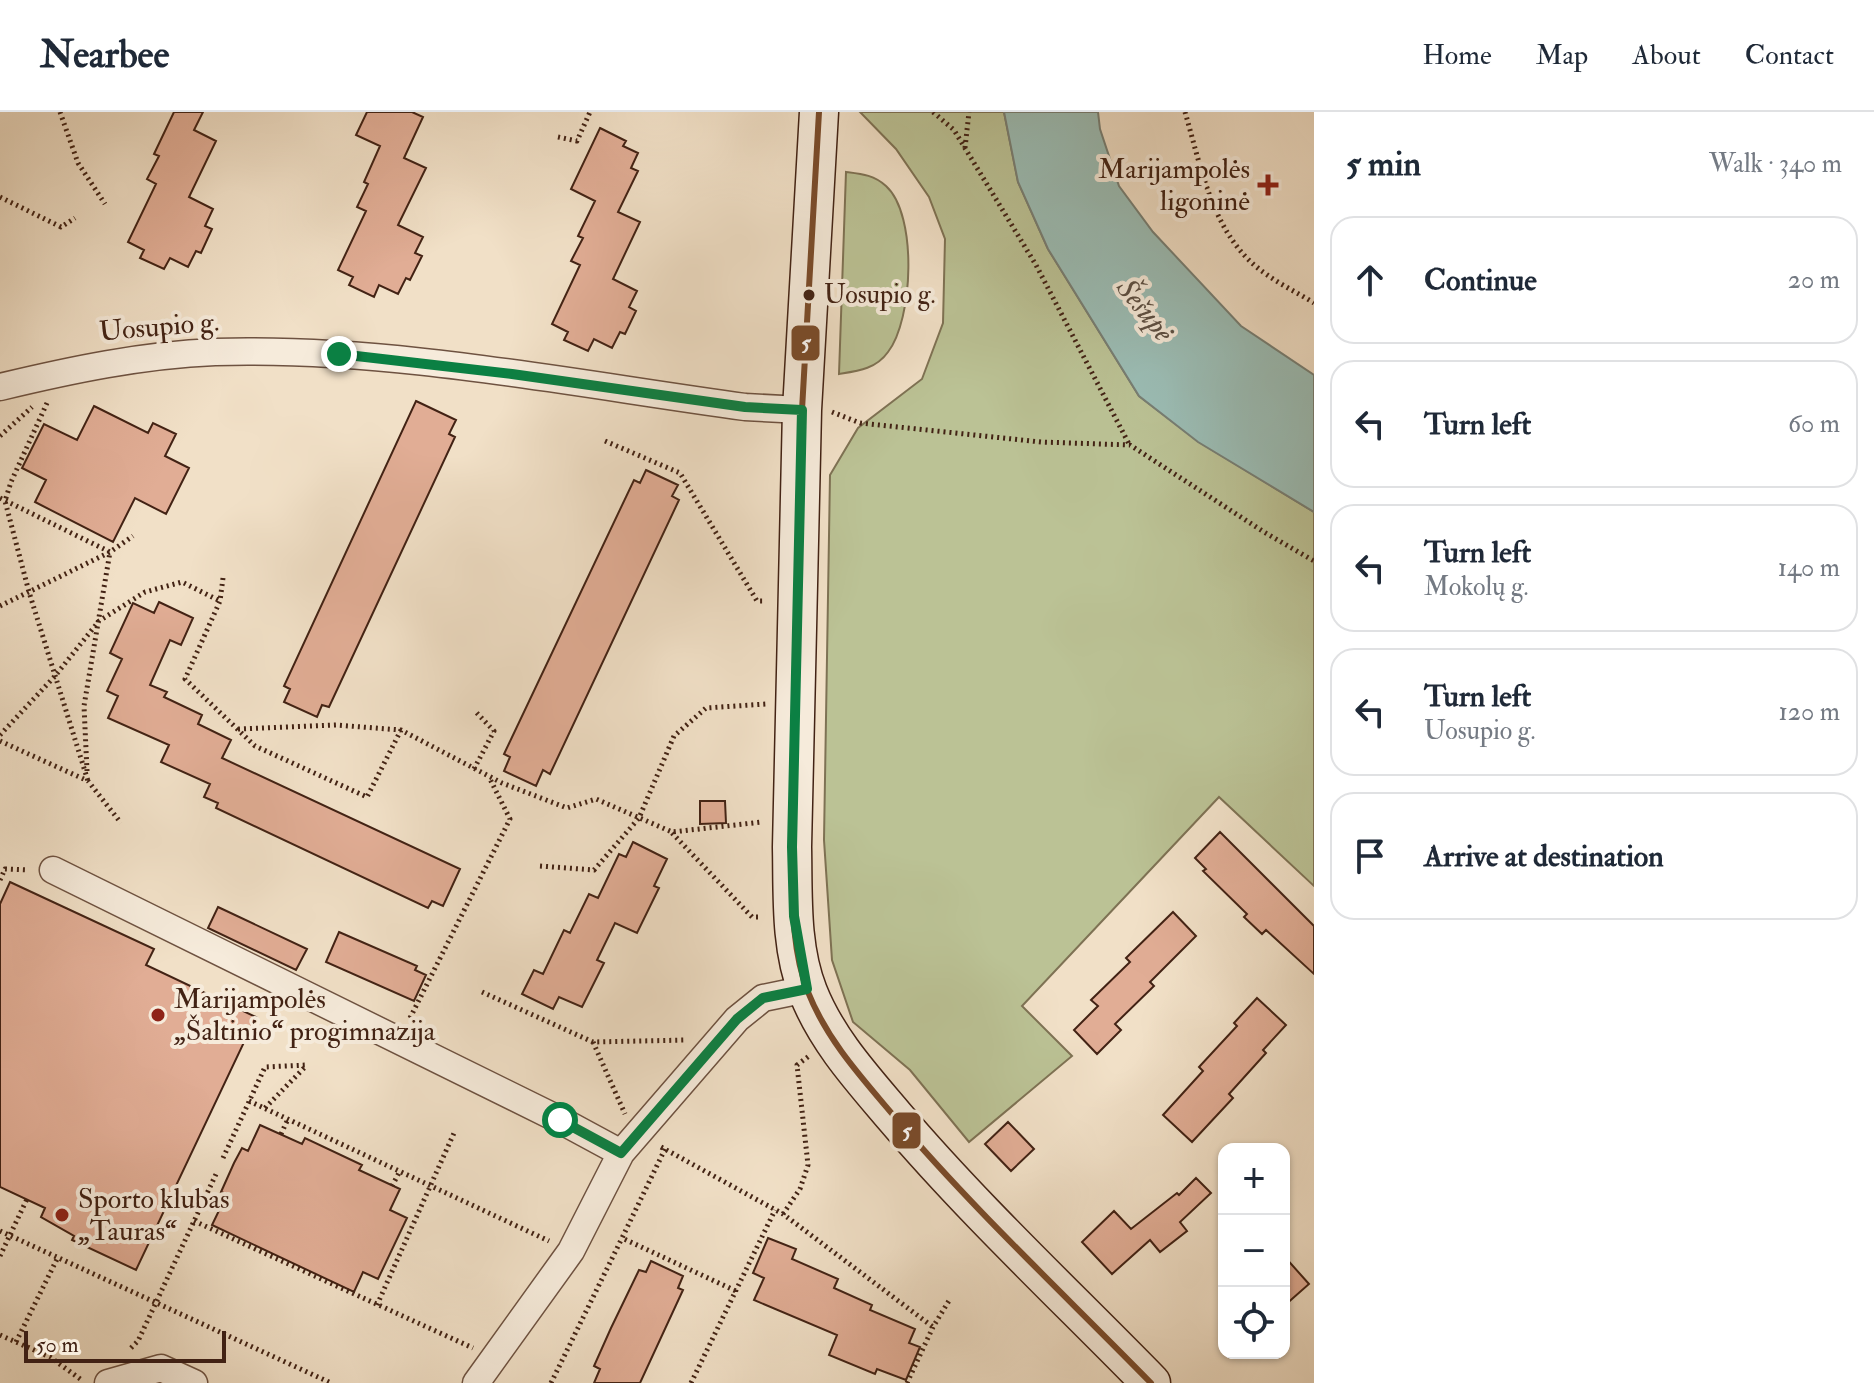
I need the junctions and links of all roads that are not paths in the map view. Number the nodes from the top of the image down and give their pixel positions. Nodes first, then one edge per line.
1 (815, 119) edge
2 (0, 387) edge
3 (817, 411) junction
4 (53, 870) road end
5 (807, 989) junction
6 (629, 1144) junction
7 (108, 1383) edge
8 (194, 1383) edge
9 (476, 1383) edge
10 (1151, 1383) edge

1 - 3 main road
2 - 3 street, Uosupio g.
3 - 5 main road
4 - 6 street
5 - 6 street
5 - 10 main road
6 - 9 street
7 - 8 street

